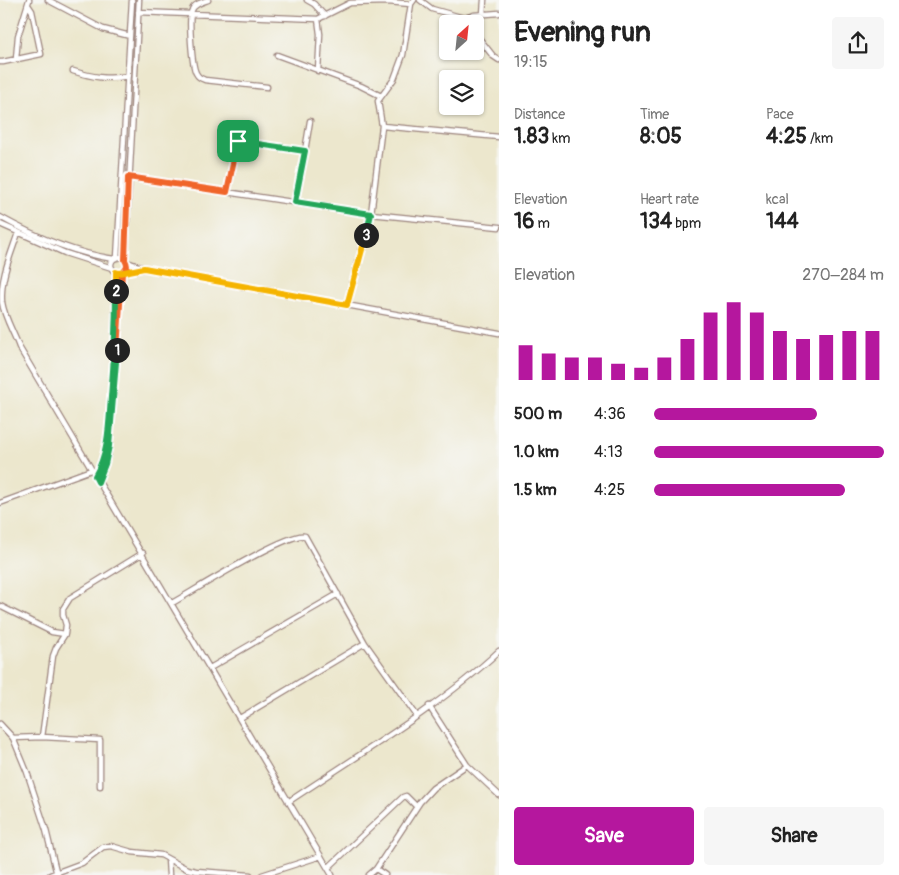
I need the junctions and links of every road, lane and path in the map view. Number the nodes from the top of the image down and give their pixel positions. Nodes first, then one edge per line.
1 (48, 0) edge
2 (132, 0) edge
3 (139, 0) edge
4 (208, 0) edge
5 (307, 0) edge
6 (420, 0) edge
7 (484, 0) edge
8 (29, 2) edge
9 (413, 2) edge
10 (138, 12) junction
11 (191, 14) junction
12 (483, 14) junction
13 (499, 14) edge
14 (453, 15) edge
15 (478, 15) edge
16 (326, 16) junction
17 (318, 19) junction
18 (130, 36) junction
19 (484, 44) edge
20 (278, 55) dead end
21 (16, 59) junction
22 (499, 60) edge
23 (0, 62) edge
24 (73, 71) dead end
25 (318, 71) junction
26 (128, 76) junction
27 (267, 87) dead end
28 (381, 96) junction
29 (310, 121) dead end
30 (382, 126) junction
31 (499, 137) edge
32 (222, 139) dead end
33 (238, 141) junction
34 (305, 151) junction
35 (128, 177) junction
36 (227, 192) junction
37 (295, 202) junction
38 (371, 214) junction
39 (0, 217) edge
40 (0, 224) edge
41 (499, 227) edge
42 (18, 233) junction
43 (116, 259) junction
44 (126, 261) junction
45 (144, 268) junction
46 (114, 270) junction
47 (124, 272) junction
48 (347, 305) junction
49 (499, 333) edge
50 (92, 470) junction
51 (95, 476) junction
52 (98, 482) junction
53 (0, 503) edge
54 (143, 553) junction
55 (338, 594) junction
56 (172, 603) junction
57 (0, 606) edge
58 (65, 634) junction
59 (366, 643) junction
60 (499, 651) edge
61 (210, 668) junction
62 (429, 706) junction
63 (417, 716) junction
64 (240, 718) junction
65 (0, 724) edge
66 (42, 737) junction
67 (13, 738) junction
68 (467, 765) junction
69 (100, 786) dead end
70 (499, 794) edge
71 (288, 802) junction
72 (416, 806) junction
73 (321, 856) junction
74 (168, 859) junction
75 (328, 868) junction
76 (376, 869) junction
77 (57, 873) edge
78 (219, 874) edge
79 (50, 875) edge
80 (168, 875) edge
81 (250, 875) edge
82 (262, 875) edge
83 (332, 875) edge
84 (369, 875) edge
85 (385, 875) edge

1 - 18 street
2 - 18 street
3 - 10 street
4 - 11 street
5 - 16 street
6 - 14 street
7 - 12 street
8 - 21 street
8 - 21 street
9 - 16 street
9 - 28 street
10 - 11 street
10 - 35 street
11 - 17 street
11 - 27 street
12 - 13 street
12 - 15 street
16 - 17 street
17 - 25 street
18 - 26 street
19 - 22 street
20 - 25 street
21 - 23 street
24 - 26 street
25 - 28 street
26 - 43 street
28 - 30 street
29 - 34 street
30 - 31 street
30 - 38 street
32 - 33 street
33 - 34 street
33 - 36 street
34 - 37 street
35 - 36 street
35 - 44 street
36 - 37 street
37 - 38 street
38 - 41 street
38 - 48 street
39 - 43 street
40 - 42 street
42 - 46 street
42 - 50 street
43 - 44 street
43 - 46 street
44 - 45 street
44 - 47 street
45 - 47 street
45 - 48 street
46 - 47 street
46 - 51 street
47 - 52 street
48 - 49 street
50 - 51 street
50 - 53 street
51 - 52 street
52 - 54 street
54 - 56 street
54 - 58 street
55 - 56 street
55 - 59 street
55 - 61 street
56 - 61 street
57 - 58 street
58 - 66 street
59 - 63 street
59 - 64 street
60 - 62 street
61 - 64 street
62 - 63 street
62 - 68 street
63 - 71 street
64 - 71 street
65 - 67 street
66 - 67 street
66 - 69 street
67 - 77 street
68 - 70 street
68 - 72 street
71 - 73 street
72 - 75 street
72 - 76 street
73 - 75 street
73 - 82 street
74 - 77 street
74 - 78 street
74 - 80 street
75 - 83 street
76 - 84 street
76 - 85 street
77 - 79 street
78 - 81 street

